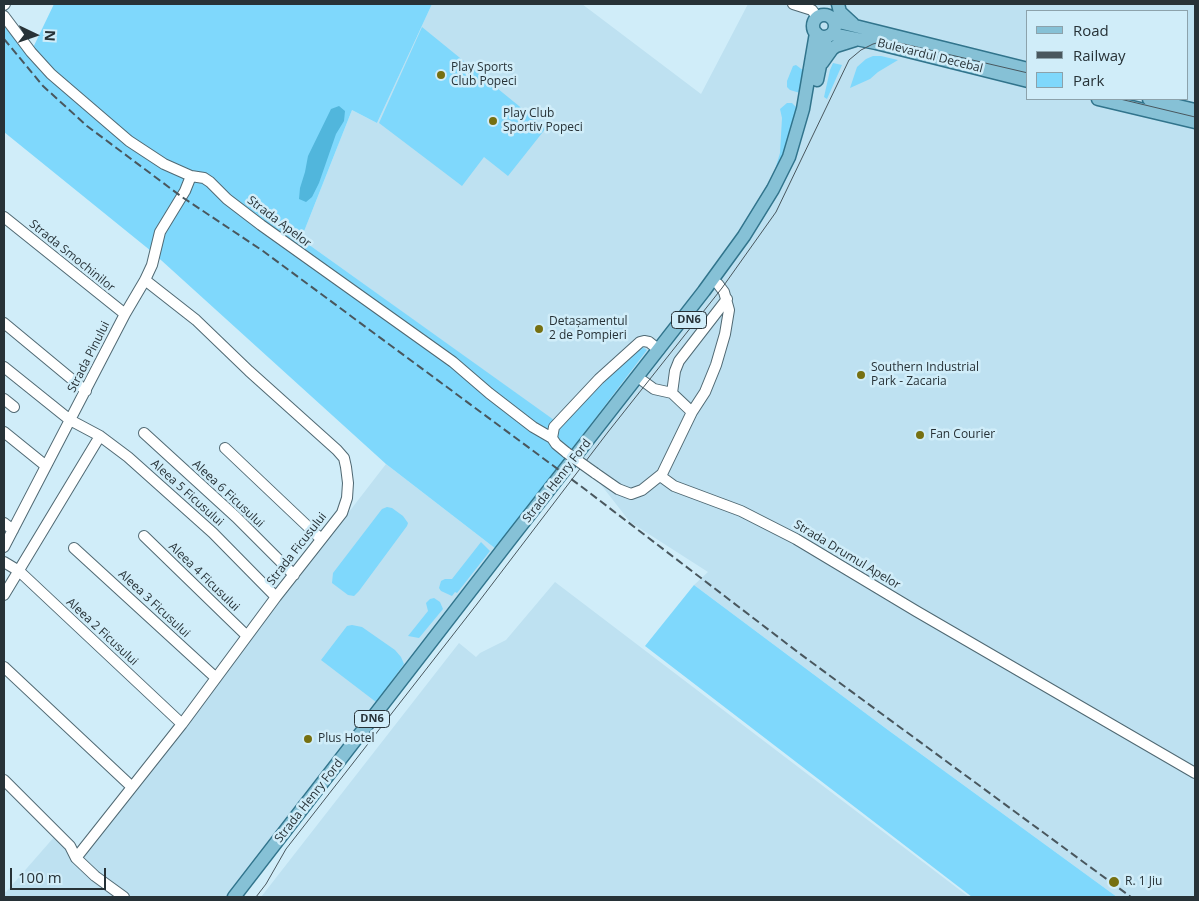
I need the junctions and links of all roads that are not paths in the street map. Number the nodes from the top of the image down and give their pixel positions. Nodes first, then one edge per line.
1 (793, 4) edge
2 (838, 4) edge
3 (4, 16) edge
4 (825, 20) edge
5 (855, 25) junction
6 (860, 39) junction
7 (1026, 68) edge
8 (819, 70) junction
9 (1026, 80) edge
10 (1102, 100) edge
11 (1153, 100) edge
12 (1195, 110) edge
13 (1195, 122) edge
14 (191, 176) junction
15 (4, 216) edge
16 (145, 280) junction
17 (718, 284) junction
18 (726, 299) junction
19 (125, 314) junction
20 (4, 323) edge
21 (659, 350) junction
22 (4, 367) edge
23 (643, 381) junction
24 (86, 391) junction
25 (672, 393) junction
26 (4, 399) edge
27 (14, 407) dead end
28 (692, 412) junction
29 (70, 420) junction
30 (4, 432) edge
31 (144, 433) dead end
32 (100, 436) junction
33 (552, 438) junction
34 (225, 448) dead end
35 (46, 466) junction
36 (662, 474) junction
37 (4, 523) edge
38 (12, 530) junction
39 (144, 536) dead end
40 (321, 539) junction
41 (4, 547) edge
42 (74, 548) dead end
43 (4, 562) edge
44 (19, 571) junction
45 (294, 575) junction
46 (4, 595) edge
47 (276, 597) junction
48 (247, 636) junction
49 (4, 667) edge
50 (216, 678) junction
51 (182, 724) junction
52 (1195, 773) edge
53 (4, 780) edge
54 (132, 788) junction
55 (76, 858) junction
56 (124, 897) edge
57 (234, 897) edge
58 (244, 897) edge

1 - 4 street
2 - 5 main road
3 - 14 street, Strada Apelor
4 - 5 main road, Bulevardul Decebal
4 - 6 main road, Bulevardul Decebal
4 - 8 main road, Strada Henry Ford / DN6
4 - 21 main road, Strada Henry Ford / DN6
5 - 7 main road, Bulevardul Decebal
6 - 8 main road
6 - 9 main road, Bulevardul Decebal
8 - 17 main road, Strada Henry Ford / DN6
10 - 13 main road
11 - 12 main road
14 - 16 street, Strada Pinului
14 - 33 street, Strada Apelor
15 - 19 street, Strada Smochinilor
16 - 19 street, Strada Pinului
16 - 40 street, Strada Ficusului
17 - 18 street
17 - 23 main road, Strada Henry Ford / DN6
18 - 25 street
18 - 28 street
19 - 24 street, Strada Pinului
20 - 24 street
21 - 33 street
21 - 57 main road, Strada Henry Ford / DN6
22 - 29 street, Aleea 5 Ficusului
23 - 25 street
23 - 58 main road, Strada Henry Ford / DN6
24 - 29 street, Strada Pinului
25 - 28 street
26 - 27 street
28 - 36 street
29 - 32 street, Aleea 5 Ficusului
29 - 35 street, Strada Pinului
30 - 35 street
31 - 45 street, Aleea 6 Ficusului
32 - 44 street
32 - 47 street, Aleea 5 Ficusului
33 - 36 street, Strada Apelor, bridge
34 - 40 street
35 - 38 street, Strada Pinului
36 - 52 street, Strada Drumul Apelor
37 - 38 street
38 - 41 street, Strada Pinului
39 - 48 street, Aleea 4 Ficusului
40 - 45 street, Strada Ficusului
42 - 50 street, Aleea 3 Ficusului
43 - 44 street, Aleea 2 Ficusului
44 - 46 street
44 - 51 street, Aleea 2 Ficusului
45 - 47 street, Strada Ficusului
47 - 48 street, Strada Ficusului
48 - 50 street, Strada Ficusului
49 - 54 street
50 - 51 street, Strada Ficusului
51 - 54 street, Strada Ficusului
53 - 55 street
54 - 55 street, Strada Ficusului
55 - 56 street

